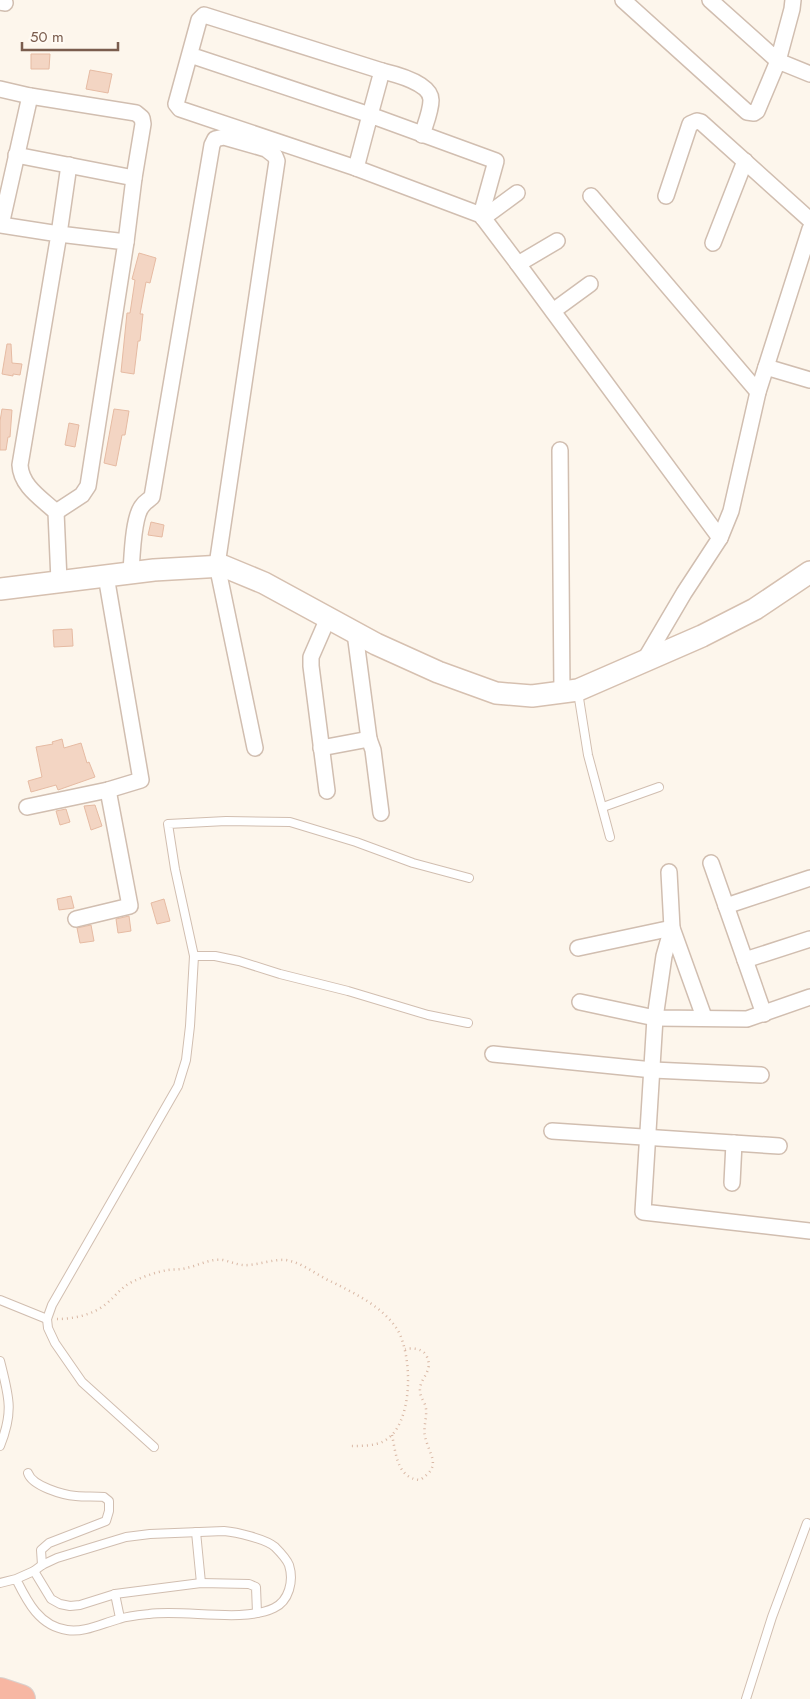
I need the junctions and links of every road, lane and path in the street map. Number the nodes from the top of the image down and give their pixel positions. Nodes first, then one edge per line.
1 (623, 0) edge
2 (710, 0) edge
3 (793, 0) edge
4 (190, 55) junction
5 (778, 61) junction
6 (382, 71) junction
7 (810, 74) edge
8 (0, 89) edge
9 (30, 96) junction
10 (370, 115) junction
11 (422, 135) junction
12 (16, 155) junction
13 (744, 161) junction
14 (69, 165) junction
15 (356, 168) junction
16 (134, 178) junction
17 (517, 193) dead end
18 (591, 196) dead end
19 (666, 196) dead end
20 (482, 217) junction
21 (810, 220) edge
22 (0, 226) edge
23 (810, 229) edge
24 (59, 234) junction
25 (557, 241) dead end
26 (126, 242) junction
27 (713, 243) dead end
28 (518, 264) junction
29 (590, 284) dead end
30 (553, 311) junction
31 (766, 367) junction
32 (810, 380) edge
33 (758, 392) junction
34 (560, 450) dead end
35 (56, 512) junction
36 (720, 538) junction
37 (217, 565) junction
38 (131, 572) junction
39 (810, 572) edge
40 (106, 576) junction
41 (59, 581) junction
42 (0, 589) edge
43 (328, 618) junction
44 (355, 632) junction
45 (644, 661) junction
46 (570, 692) junction
47 (369, 740) junction
48 (255, 748) dead end
49 (321, 748) junction
50 (659, 787) dead end
51 (108, 790) junction
52 (327, 791) dead end
53 (604, 807) junction
54 (27, 808) dead end
55 (381, 813) dead end
56 (610, 837) dead end
57 (711, 863) dead end
58 (670, 872) dead end
59 (469, 878) dead end
60 (810, 878) edge
61 (726, 906) junction
62 (76, 919) dead end
63 (672, 928) junction
64 (810, 939) edge
65 (578, 948) dead end
66 (194, 956) junction
67 (745, 960) junction
68 (810, 997) edge
69 (580, 1002) dead end
70 (764, 1014) junction
71 (704, 1017) junction
72 (655, 1018) junction
73 (468, 1023) dead end
74 (493, 1054) dead end
75 (653, 1070) junction
76 (761, 1075) dead end
77 (552, 1131) dead end
78 (648, 1137) junction
79 (734, 1143) junction
80 (779, 1146) dead end
81 (732, 1183) dead end
82 (810, 1231) edge
83 (0, 1300) edge
84 (47, 1319) junction
85 (404, 1350) junction
86 (0, 1361) edge
87 (392, 1435) junction
88 (0, 1446) edge
89 (351, 1446) dead end
90 (154, 1447) dead end
91 (28, 1473) dead end
92 (807, 1523) dead end
93 (196, 1532) junction
94 (42, 1564) junction
95 (34, 1571) junction
96 (16, 1579) junction
97 (1, 1580) edge
98 (201, 1584) junction
99 (115, 1594) junction
100 (256, 1613) junction
101 (120, 1618) junction
102 (0, 1692) edge
103 (21, 1699) edge
104 (746, 1699) edge

1 - 5 street
2 - 5 street
3 - 5 street
4 - 6 street
4 - 10 street
4 - 15 street
5 - 7 street
6 - 10 street
6 - 11 street
8 - 9 street
9 - 12 street
9 - 16 street
10 - 11 street
10 - 15 street
11 - 20 street
12 - 14 street
12 - 22 street
13 - 19 street
13 - 21 street
13 - 27 street
14 - 16 street
14 - 24 street
15 - 20 street
16 - 26 street
17 - 20 street
18 - 33 street
20 - 28 street
22 - 24 street
23 - 31 street
24 - 26 street
24 - 35 street
25 - 28 street
26 - 35 street
28 - 30 street
29 - 30 street
30 - 36 street
31 - 32 street
31 - 33 street
33 - 36 street
34 - 46 street
35 - 41 street
36 - 45 street
37 - 38 street
37 - 38 street
37 - 43 street
37 - 48 street
38 - 40 street
39 - 45 street
40 - 41 street
40 - 51 street
41 - 42 street
43 - 44 street
43 - 49 street
44 - 46 street
44 - 47 street
45 - 46 street
46 - 53 lane
47 - 49 street
47 - 55 street
49 - 52 street
50 - 53 lane
51 - 54 street
51 - 62 street
53 - 56 lane
57 - 61 street
58 - 63 street
59 - 66 lane
60 - 61 street
61 - 67 street
63 - 65 street
63 - 71 street
63 - 72 street
64 - 67 street
66 - 73 lane
66 - 84 lane
67 - 70 street
68 - 70 street
69 - 72 street
70 - 71 street
71 - 72 street
72 - 75 street
74 - 75 street
75 - 76 street
75 - 78 street
77 - 78 street
78 - 79 street
78 - 82 street
79 - 80 street
79 - 81 street
83 - 84 lane
84 - 85 path
84 - 90 lane
85 - 87 path
85 - 87 path
86 - 88 lane
87 - 89 path
91 - 94 lane
92 - 104 lane
93 - 94 lane
93 - 98 lane
93 - 100 lane
94 - 95 lane
95 - 96 lane
95 - 99 lane
96 - 97 lane
96 - 101 lane
98 - 99 lane
98 - 100 lane
99 - 101 lane
100 - 101 lane
102 - 103 highway

